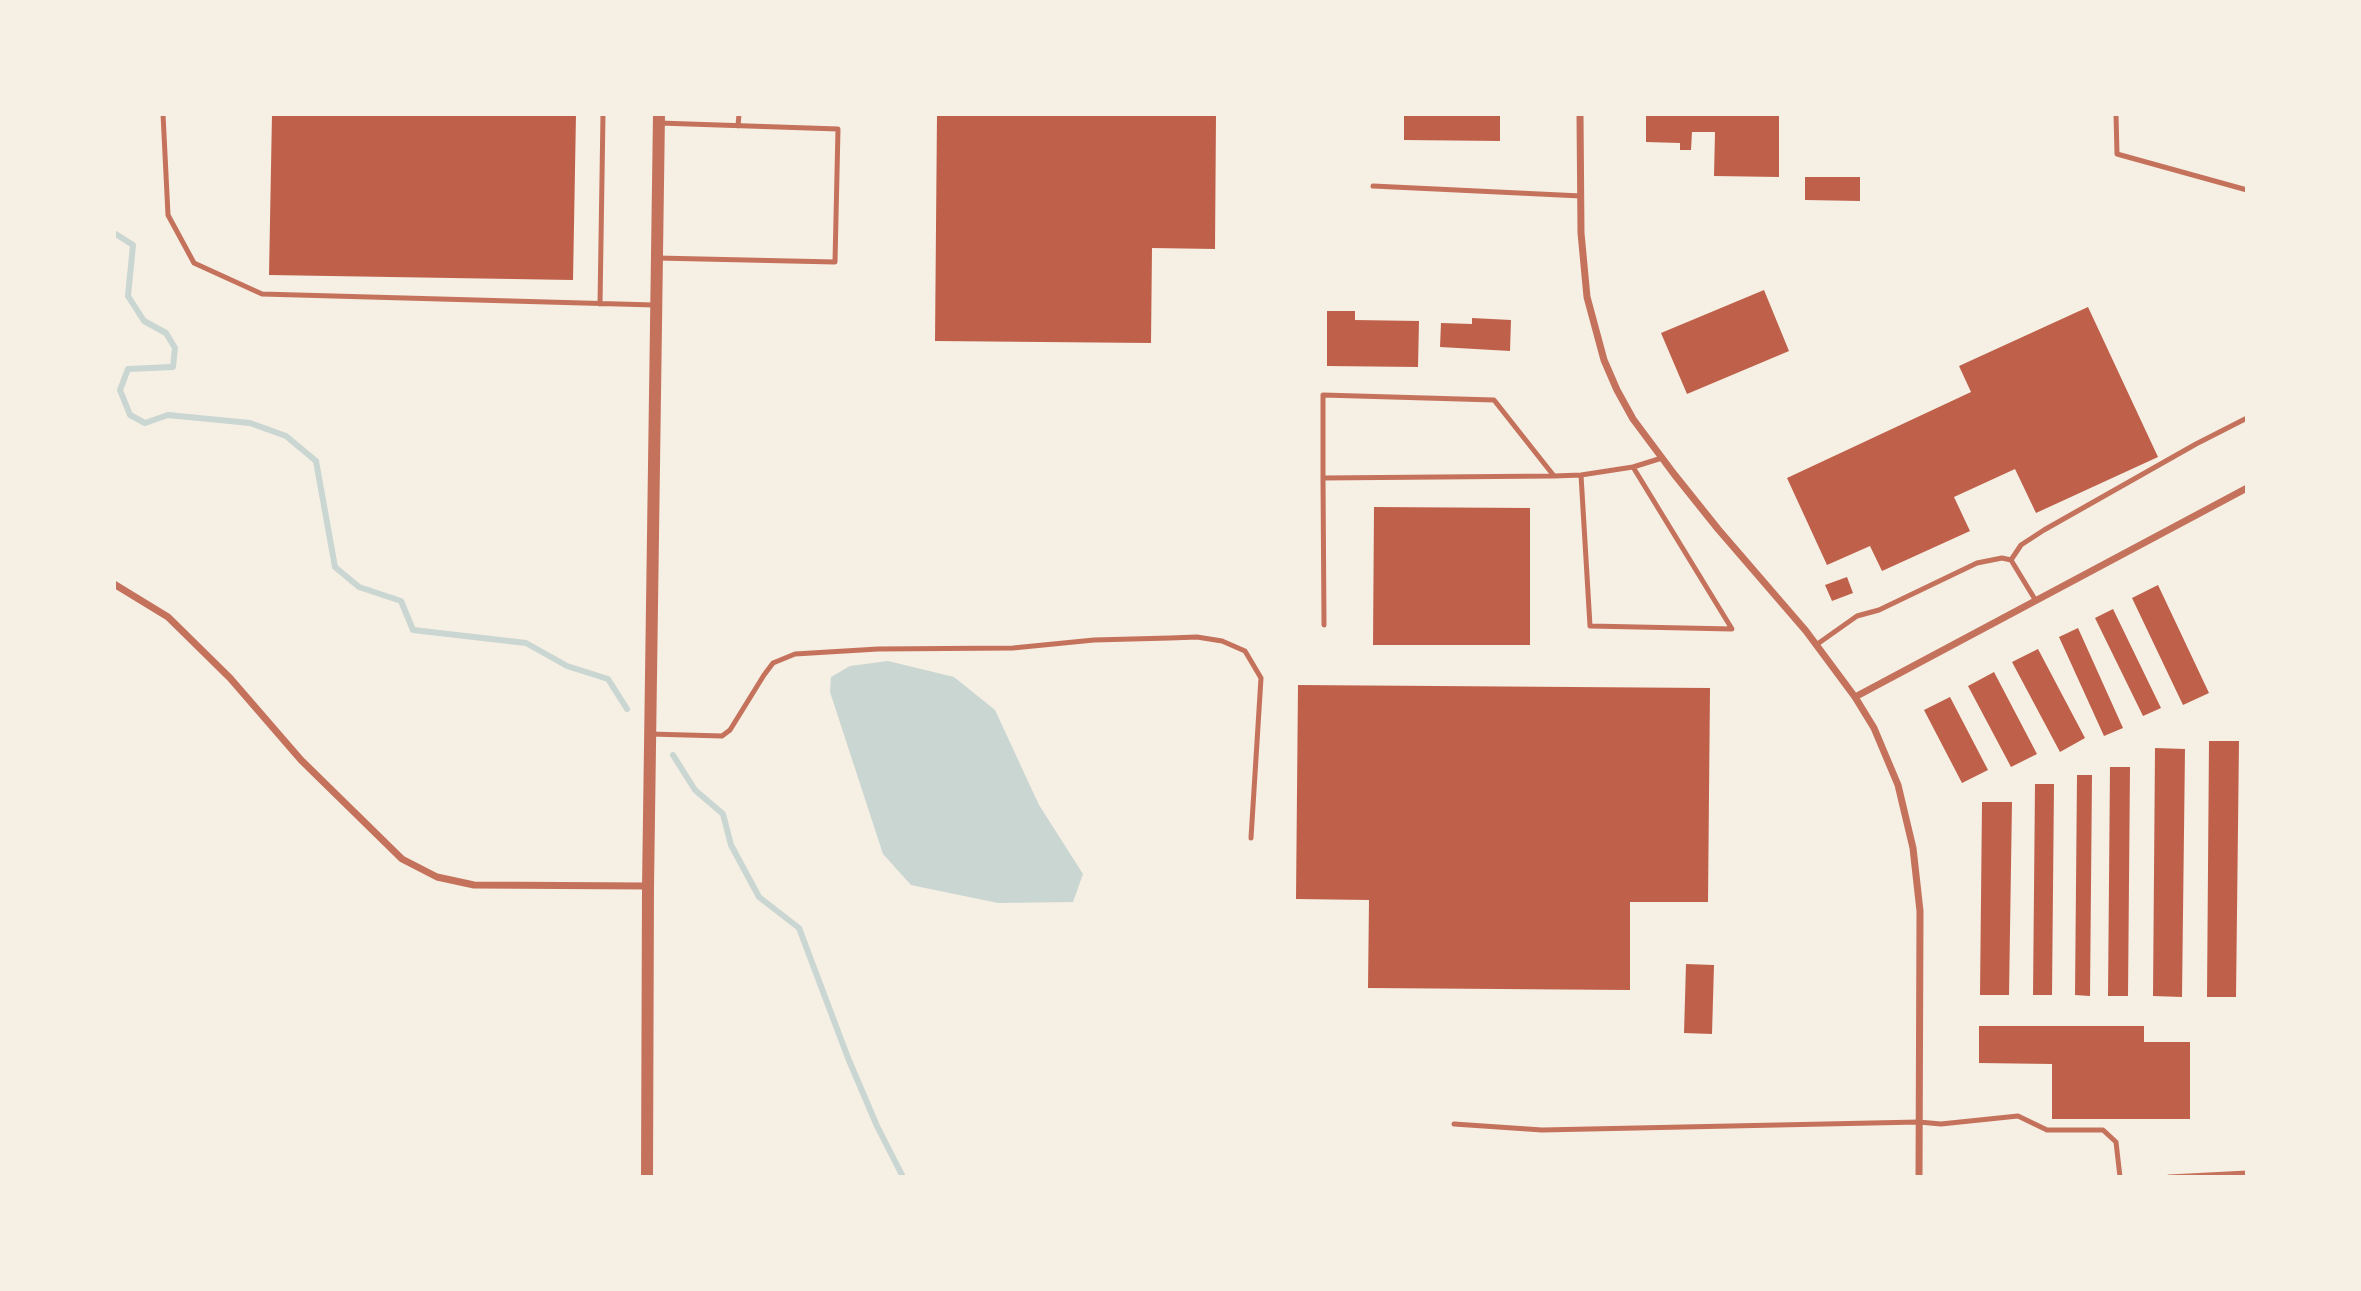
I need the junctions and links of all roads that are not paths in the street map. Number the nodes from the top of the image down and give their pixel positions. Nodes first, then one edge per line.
1 (163, 114) edge
2 (603, 114) edge
3 (738, 114) edge
4 (1580, 114) edge
5 (2116, 114) edge
6 (659, 118) edge
7 (738, 126) junction
8 (1373, 186) dead end
9 (2247, 190) edge
10 (1581, 196) junction
11 (657, 257) junction
12 (600, 304) junction
13 (656, 305) junction
14 (2247, 418) edge
15 (2244, 424) edge
16 (1662, 458) junction
17 (1633, 467) junction
18 (1581, 475) junction
19 (1554, 476) junction
20 (1324, 478) junction
21 (2247, 488) edge
22 (2011, 560) junction
23 (114, 584) edge
24 (2036, 601) junction
25 (1324, 625) dead end
26 (1816, 645) junction
27 (1855, 697) junction
28 (650, 734) junction
29 (1251, 838) dead end
30 (648, 886) junction
31 (1919, 1122) junction
32 (1454, 1124) dead end
33 (2247, 1173) edge
34 (647, 1177) edge
35 (1919, 1177) edge
36 (2120, 1177) edge
37 (2169, 1177) edge

1 - 12 lane
2 - 12 lane
3 - 7 lane
4 - 10 street
5 - 9 lane
6 - 7 lane
6 - 11 street
7 - 11 lane
8 - 10 lane
10 - 16 street
11 - 13 street
12 - 13 lane
13 - 28 street
14 - 15 lane
15 - 22 lane
16 - 17 lane
16 - 26 street
17 - 18 lane
17 - 18 lane
18 - 19 lane
19 - 20 lane
19 - 20 lane
20 - 25 lane
21 - 24 street
22 - 24 lane
22 - 26 lane
23 - 30 street
24 - 27 street
26 - 27 street
27 - 31 street
28 - 29 lane
28 - 30 street
30 - 34 street
31 - 32 lane
31 - 35 street
31 - 36 lane
33 - 37 lane

